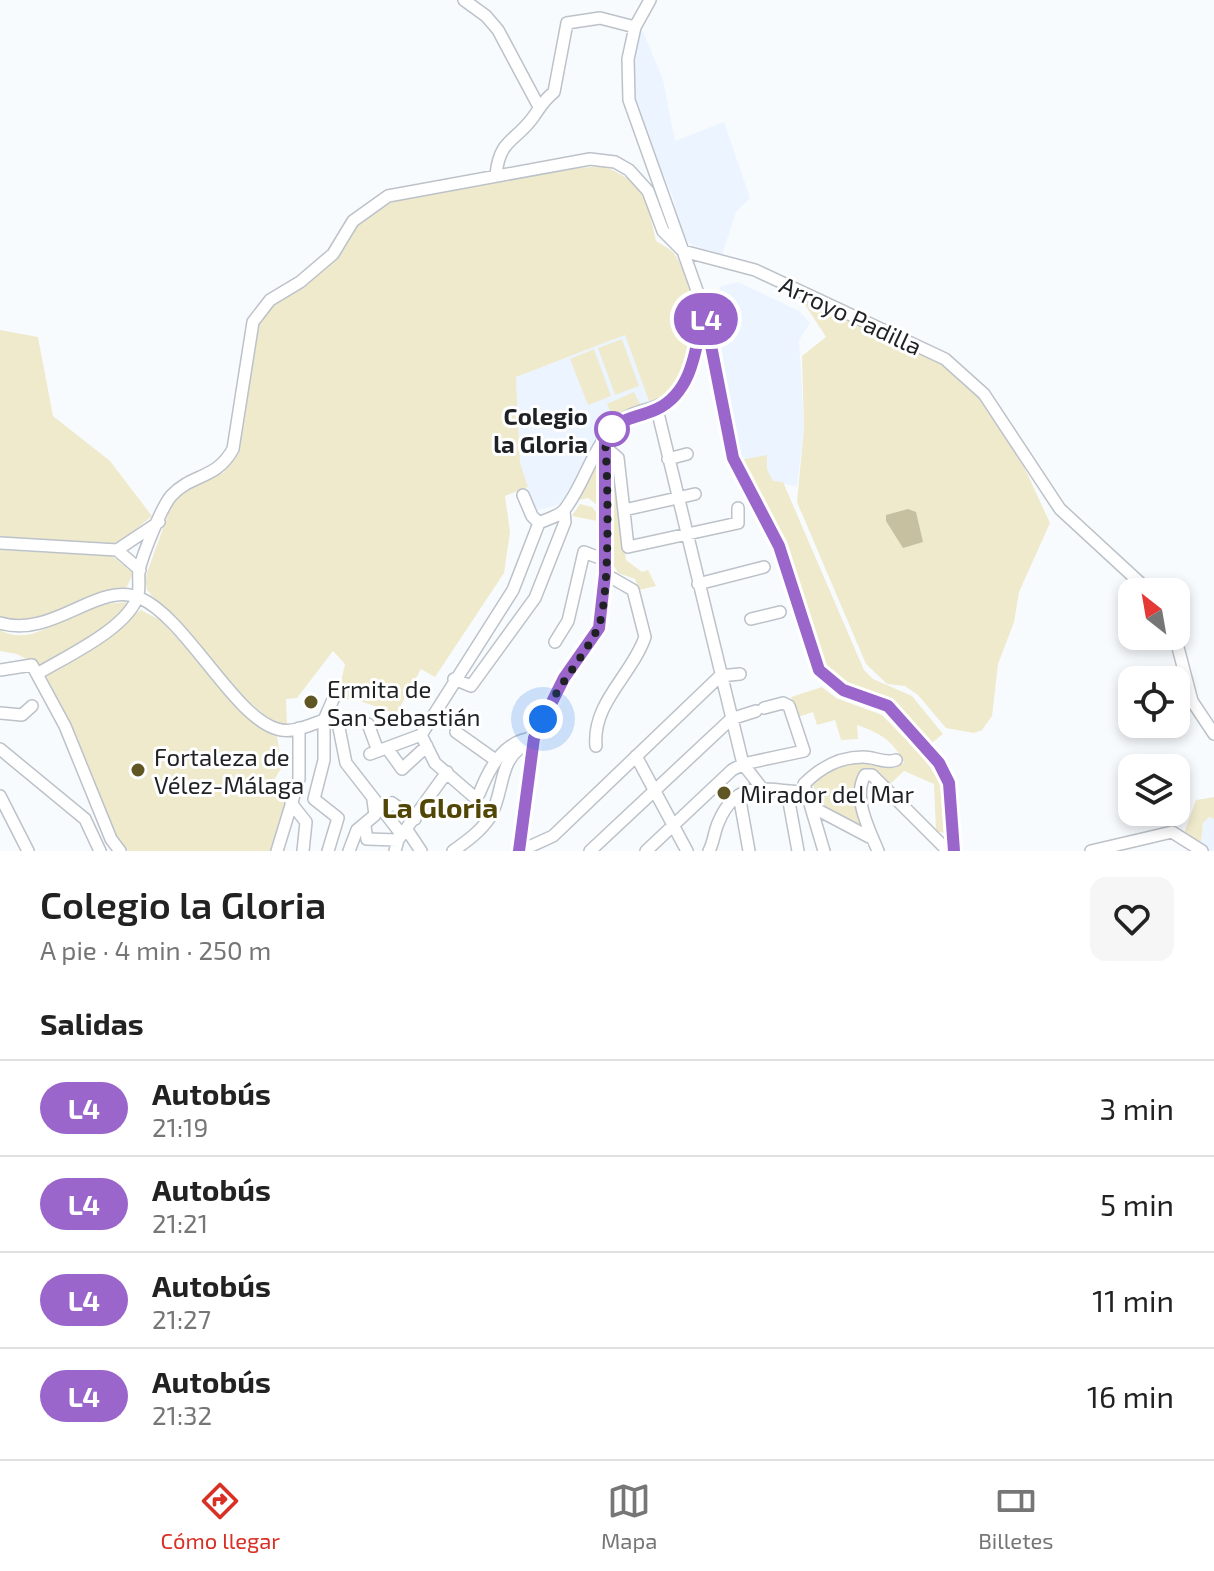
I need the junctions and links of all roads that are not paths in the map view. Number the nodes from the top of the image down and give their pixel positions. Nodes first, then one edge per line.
1 (464, 0) edge
2 (650, 0) edge
3 (635, 27) junction
4 (538, 105) junction
5 (496, 174) junction
6 (683, 251) junction
7 (704, 310) junction
8 (657, 409) junction
9 (605, 444) junction
10 (687, 454) dead end
11 (668, 459) junction
12 (695, 494) dead end
13 (523, 495) dead end
14 (677, 497) junction
15 (738, 508) dead end
16 (624, 510) junction
17 (564, 511) junction
18 (159, 521) junction
19 (539, 523) junction
20 (685, 533) junction
21 (0, 543) edge
22 (117, 550) junction
23 (605, 560) junction
24 (764, 567) dead end
25 (140, 570) junction
26 (605, 574) junction
27 (1135, 578) edge
28 (698, 584) junction
29 (138, 597) junction
30 (780, 612) dead end
31 (751, 619) dead end
32 (0, 623) edge
33 (555, 642) dead end
34 (1179, 650) edge
35 (0, 670) edge
36 (37, 674) junction
37 (740, 674) dead end
38 (720, 676) junction
39 (454, 679) junction
40 (335, 695) dead end
41 (32, 706) dead end
42 (0, 713) edge
43 (328, 716) junction
44 (731, 719) junction
45 (368, 724) dead end
46 (299, 728) junction
47 (456, 732) dead end
48 (1214, 734) edge
49 (538, 739) junction
50 (424, 740) junction
51 (596, 746) dead end
52 (0, 749) edge
53 (378, 751) junction
54 (636, 756) junction
55 (494, 759) junction
56 (896, 760) dead end
57 (743, 764) junction
58 (447, 772) junction
59 (761, 787) junction
60 (656, 791) junction
61 (787, 791) junction
62 (804, 792) junction
63 (739, 795) junction
64 (1, 799) edge
65 (373, 800) junction
66 (291, 803) junction
67 (385, 810) junction
68 (415, 819) junction
69 (673, 826) junction
70 (365, 827) junction
71 (400, 839) edge
72 (873, 839) junction
73 (1145, 846) edge
74 (942, 848) edge
75 (711, 850) edge
76 (28, 851) edge
77 (100, 851) edge
78 (120, 851) edge
79 (277, 851) edge
80 (303, 851) edge
81 (328, 851) edge
82 (349, 851) edge
83 (421, 851) edge
84 (453, 851) edge
85 (520, 851) edge
86 (590, 851) edge
87 (646, 851) edge
88 (687, 851) edge
89 (749, 851) edge
90 (798, 851) edge
91 (824, 851) edge
92 (878, 851) edge
93 (954, 851) edge
94 (1091, 851) edge
95 (1202, 851) edge

1 - 4 street
2 - 3 street
3 - 4 street
3 - 6 street
4 - 5 street
5 - 6 street
5 - 18 street
6 - 7 street
6 - 27 street, Arroyo Padilla
7 - 8 street
7 - 93 street
8 - 9 street
8 - 11 street
9 - 16 street
9 - 17 street
9 - 23 street
10 - 11 street
11 - 14 street
12 - 14 street
13 - 19 street
14 - 16 street
14 - 20 street
15 - 20 street
16 - 20 street
17 - 19 street
17 - 39 street
18 - 22 street
18 - 25 street
19 - 39 street
20 - 28 street
21 - 22 street
22 - 25 street
23 - 26 street
23 - 33 street
24 - 28 street
25 - 29 street
26 - 49 street
26 - 51 street
28 - 38 street
29 - 32 street
29 - 36 street
29 - 46 street
30 - 31 street
34 - 48 street
35 - 36 street
36 - 78 street
37 - 38 street
38 - 44 street
38 - 54 street
39 - 50 street
40 - 43 street
41 - 42 street
43 - 46 street
43 - 65 street
43 - 81 street
44 - 57 street
44 - 57 street
44 - 60 street
45 - 53 street
46 - 66 street
47 - 55 street
49 - 55 street
49 - 84 street
49 - 85 street
50 - 53 street
50 - 53 street
50 - 58 street
52 - 77 street
54 - 60 street
54 - 85 street
55 - 58 street
56 - 62 street
57 - 59 street
57 - 69 street
58 - 68 street
59 - 61 street
59 - 63 street
60 - 69 street
60 - 86 street
61 - 62 street
61 - 90 street
62 - 72 street
62 - 91 street
63 - 75 street
63 - 89 street
64 - 76 street
65 - 67 street
65 - 70 street
66 - 79 street
66 - 80 street
67 - 68 street
67 - 71 street
68 - 71 street
69 - 87 street
69 - 88 street
70 - 71 street
70 - 82 street
71 - 83 street
72 - 74 street
72 - 92 street
73 - 94 street
73 - 95 street

